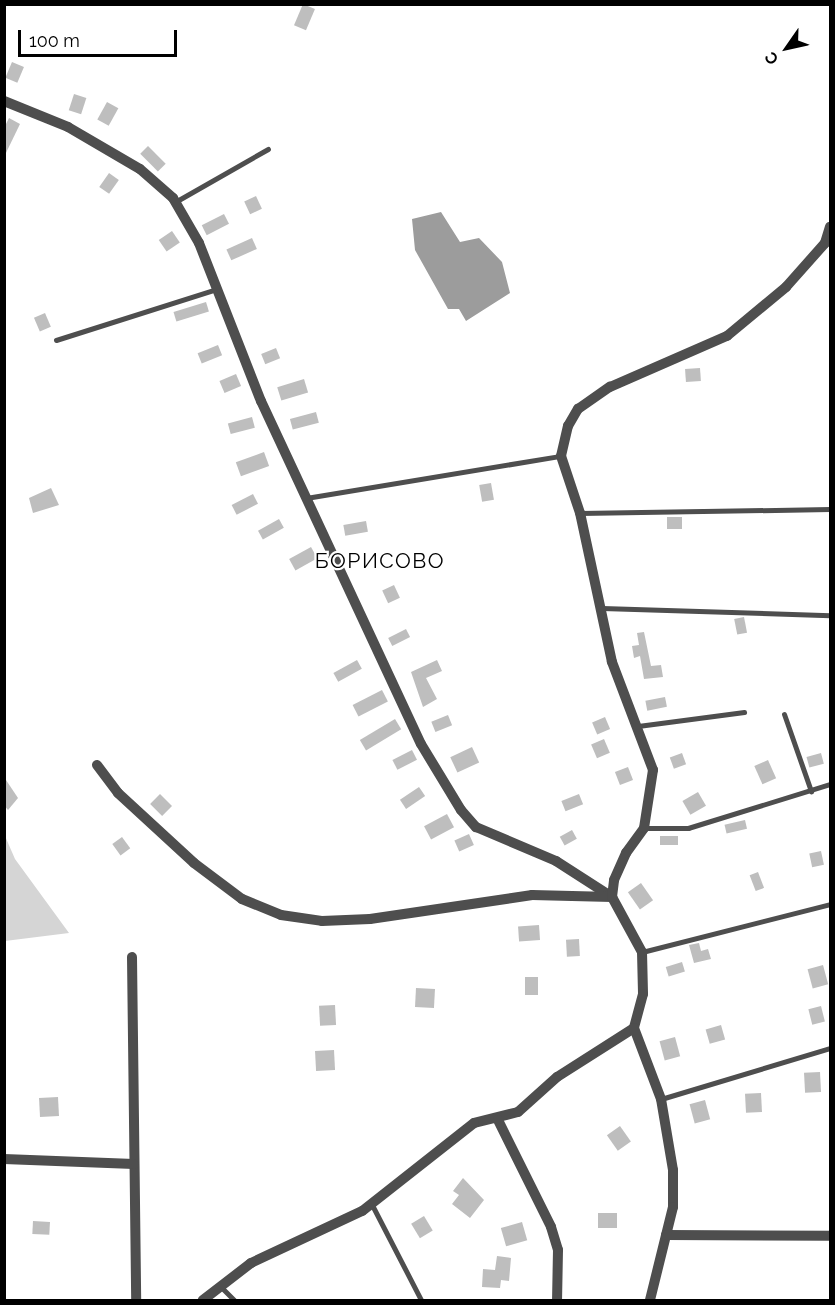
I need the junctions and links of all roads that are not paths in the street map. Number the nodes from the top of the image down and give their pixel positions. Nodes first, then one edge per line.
1 (4, 101) edge
2 (268, 149) dead end
3 (175, 202) junction
4 (831, 227) edge
5 (217, 288) junction
6 (56, 340) dead end
7 (561, 456) junction
8 (306, 498) junction
9 (831, 509) edge
10 (580, 513) junction
11 (602, 608) junction
12 (831, 615) edge
13 (744, 712) dead end
14 (784, 714) dead end
15 (638, 726) junction
16 (97, 765) dead end
17 (831, 784) edge
18 (810, 791) junction
19 (644, 828) junction
20 (612, 897) junction
21 (831, 904) edge
22 (642, 952) junction
23 (132, 957) dead end
24 (634, 1028) junction
25 (831, 1048) edge
26 (661, 1098) junction
27 (498, 1120) junction
28 (4, 1159) edge
29 (134, 1164) junction
30 (371, 1203) junction
31 (666, 1235) junction
32 (831, 1236) edge
33 (222, 1288) junction
34 (136, 1300) edge
35 (203, 1300) edge
36 (234, 1300) edge
37 (422, 1300) edge
38 (557, 1300) edge
39 (650, 1300) edge

1 - 3 street
2 - 3 lane
3 - 5 street
4 - 7 street
5 - 6 lane
5 - 8 street
7 - 8 lane
7 - 10 street
8 - 20 street
9 - 10 lane
10 - 11 street
11 - 12 lane
11 - 15 street
13 - 15 lane
14 - 18 lane
15 - 19 street
16 - 20 street
17 - 18 lane
18 - 19 lane
19 - 20 street
20 - 22 street
21 - 22 lane
22 - 24 street
23 - 29 street
24 - 26 street
24 - 27 street
25 - 26 lane
26 - 31 street
27 - 30 street
27 - 38 street
28 - 29 street
29 - 34 street
30 - 33 street
30 - 37 lane
31 - 32 street
31 - 39 street
33 - 35 street
33 - 36 lane

